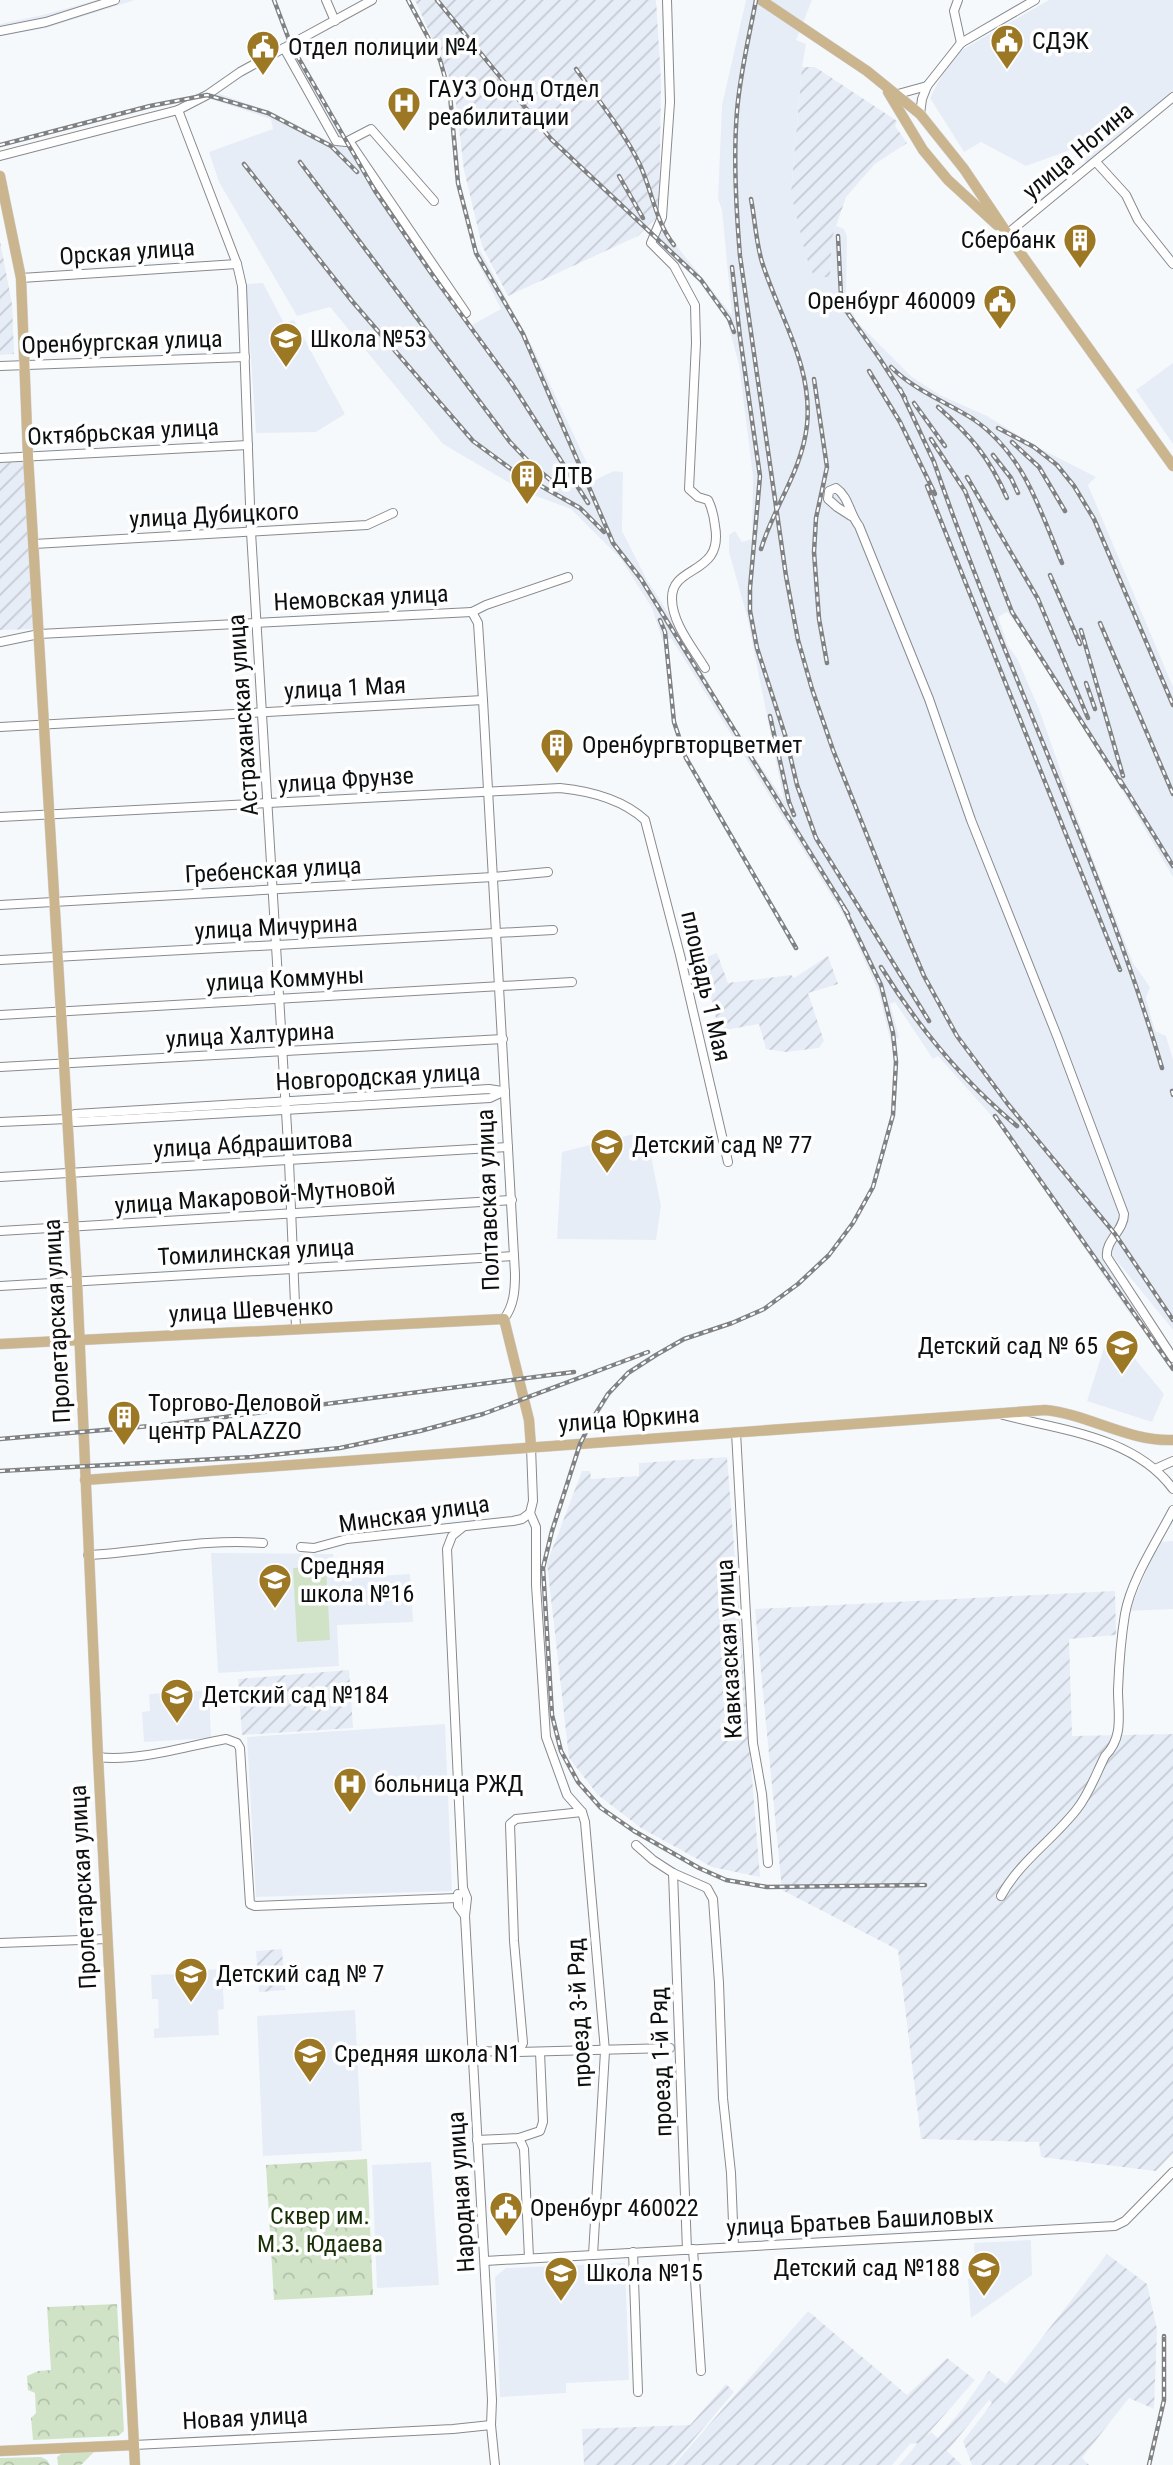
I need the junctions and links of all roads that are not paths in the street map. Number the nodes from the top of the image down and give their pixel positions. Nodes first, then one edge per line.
1 (115, 0) edge
2 (326, 0) edge
3 (372, 0) edge
4 (667, 0) edge
5 (761, 0) edge
6 (958, 0) edge
7 (1035, 0) edge
8 (335, 21) junction
9 (0, 32) edge
10 (961, 43) junction
11 (284, 48) junction
12 (881, 83) junction
13 (927, 86) junction
14 (898, 94) junction
15 (1173, 97) edge
16 (178, 110) junction
17 (920, 114) junction
18 (349, 141) junction
19 (943, 142) junction
20 (0, 156) edge
21 (928, 156) junction
22 (1096, 162) junction
23 (964, 169) junction
24 (0, 176) edge
25 (948, 180) junction
26 (434, 201) dead end
27 (1007, 234) junction
28 (237, 264) junction
29 (1173, 264) edge
30 (20, 278) junction
31 (466, 313) dead end
32 (245, 357) junction
33 (24, 365) junction
34 (0, 366) edge
35 (248, 445) junction
36 (28, 456) junction
37 (0, 458) edge
38 (1173, 466) edge
39 (393, 513) dead end
40 (851, 516) dead end
41 (251, 532) junction
42 (34, 544) junction
43 (568, 577) dead end
44 (472, 612) junction
45 (256, 623) junction
46 (39, 634) junction
47 (0, 642) edge
48 (705, 668) dead end
49 (483, 700) junction
50 (261, 712) junction
51 (45, 724) junction
52 (0, 727) edge
53 (488, 790) junction
54 (268, 804) junction
55 (50, 815) junction
56 (0, 817) edge
57 (645, 820) joint
58 (548, 872) dead end
59 (493, 877) junction
60 (272, 889) junction
61 (54, 901) junction
62 (0, 905) edge
63 (553, 930) dead end
64 (496, 933) junction
65 (275, 947) junction
66 (57, 957) junction
67 (0, 960) edge
68 (572, 982) dead end
69 (499, 985) junction
70 (278, 999) junction
71 (61, 1011) junction
72 (0, 1015) edge
73 (503, 1039) junction
74 (282, 1053) junction
75 (63, 1064) junction
76 (0, 1067) edge
77 (505, 1091) junction
78 (285, 1106) junction
79 (67, 1119) junction
80 (0, 1122) edge
81 (508, 1147) junction
82 (289, 1161) junction
83 (728, 1162) dead end
84 (70, 1173) junction
85 (0, 1177) edge
86 (512, 1200) junction
87 (291, 1214) junction
88 (73, 1227) junction
89 (0, 1231) edge
90 (514, 1256) junction
91 (293, 1270) junction
92 (77, 1282) junction
93 (0, 1286) edge
94 (504, 1319) junction
95 (296, 1328) junction
96 (79, 1340) junction
97 (0, 1344) edge
98 (1173, 1358) edge
99 (1064, 1412) junction
100 (994, 1413) junction
101 (1058, 1429) junction
102 (736, 1432) junction
103 (1173, 1440) edge
104 (531, 1447) junction
105 (1173, 1461) edge
106 (1155, 1469) junction
107 (85, 1480) junction
108 (1173, 1489) edge
109 (1173, 1510) edge
110 (530, 1513) junction
111 (463, 1527) junction
112 (263, 1543) dead end
113 (301, 1547) dead end
114 (88, 1555) junction
115 (97, 1757) junction
116 (582, 1812) junction
117 (636, 1845) dead end
118 (768, 1863) dead end
119 (673, 1873) junction
120 (463, 1888) junction
121 (1001, 1896) dead end
122 (457, 1898) junction
123 (465, 1916) junction
124 (107, 1939) junction
125 (0, 1943) edge
126 (670, 2048) dead end
127 (473, 2051) junction
128 (605, 2051) junction
129 (518, 2052) junction
130 (540, 2052) junction
131 (519, 2138) junction
132 (477, 2140) junction
133 (1173, 2172) edge
134 (734, 2247) junction
135 (690, 2249) junction
136 (633, 2252) junction
137 (593, 2255) junction
138 (529, 2258) junction
139 (485, 2261) junction
140 (701, 2371) dead end
141 (638, 2392) dead end
142 (491, 2425) junction
143 (134, 2445) junction
144 (0, 2451) edge
145 (135, 2465) edge
146 (495, 2465) edge

1 - 9 street
2 - 8 street
3 - 8 street
4 - 48 street
5 - 12 main road
6 - 10 street
7 - 10 street
8 - 11 street
10 - 13 street
11 - 16 street
11 - 18 street
12 - 14 main road
12 - 21 main road
13 - 14 street
13 - 17 street
14 - 17 main road
15 - 22 street, улица Ногина
16 - 20 street
16 - 28 street, Астраханская улица
17 - 19 main road
18 - 26 street
18 - 31 street
19 - 21 main road
19 - 23 main road
21 - 25 main road
22 - 27 street, улица Ногина
22 - 29 street
23 - 25 main road
23 - 27 main road
24 - 30 main road, Пролетарская улица
25 - 27 main road
27 - 38 main road
28 - 30 street, Орская улица
28 - 32 street, Астраханская улица
30 - 33 main road, Пролетарская улица
32 - 33 street, Оренбургская улица
32 - 35 street, Астраханская улица
33 - 34 street, Оренбургская улица
33 - 36 main road, Пролетарская улица
35 - 36 street, Октябрьская улица
35 - 41 street, Астраханская улица
36 - 37 street, Октябрьская улица
36 - 42 main road, Пролетарская улица
39 - 41 street, улица Дубицкого
40 - 98 street
41 - 42 street, улица Дубицкого
41 - 45 street, Астраханская улица
42 - 46 main road, Пролетарская улица
43 - 44 street
44 - 45 street, Немовская улица
44 - 49 street, Полтавская улица
45 - 46 street, Немовская улица
45 - 50 street, Астраханская улица
46 - 47 street, Немовская улица
46 - 51 main road, Пролетарская улица
49 - 50 street, улица 1 Мая
49 - 53 street, Полтавская улица
50 - 51 street, улица 1 Мая
50 - 54 street, Астраханская улица
51 - 52 street, улица 1 Мая
51 - 55 main road, Пролетарская улица
53 - 54 street, улица Фрунзе
53 - 57 street, улица Фрунзе
53 - 59 street, Полтавская улица
54 - 55 street, улица Фрунзе
54 - 60 street, Астраханская улица
55 - 56 street, улица Фрунзе
55 - 61 main road, Пролетарская улица
57 - 83 street, площадь 1 Мая
58 - 59 street, Гребенская улица
59 - 60 street, Гребенская улица
59 - 64 street, Полтавская улица
60 - 61 street, Гребенская улица
60 - 65 street, Астраханская улица
61 - 62 street, Гребенская улица
61 - 66 main road, Пролетарская улица
63 - 64 street, улица Мичурина
64 - 65 street, улица Мичурина
64 - 69 street, Полтавская улица
65 - 66 street, улица Мичурина
65 - 70 street, Астраханская улица
66 - 67 street, улица Мичурина
66 - 71 main road, Пролетарская улица
68 - 69 street, улица Коммуны
69 - 70 street, улица Коммуны
69 - 73 street, Полтавская улица
70 - 71 street, улица Коммуны
70 - 74 street, Астраханская улица
71 - 72 street, улица Коммуны
71 - 75 main road, Пролетарская улица
73 - 74 street, улица Халтурина
73 - 77 street, Полтавская улица
74 - 75 street, улица Халтурина
74 - 78 street, Астраханская улица
75 - 76 street, улица Халтурина
75 - 79 main road, Пролетарская улица
77 - 78 street, Новгородская улица
77 - 81 street, Полтавская улица
78 - 79 street, Новгородская улица
78 - 82 street, Астраханская улица
79 - 80 street, Новгородская улица
79 - 84 main road, Пролетарская улица
81 - 82 street, улица Абдрашитова
81 - 86 street, Полтавская улица
82 - 84 street, улица Абдрашитова
82 - 87 street, Астраханская улица
84 - 85 street, улица Абдрашитова
84 - 88 main road, Пролетарская улица
86 - 87 street, улица Макаровой-Мутновой
86 - 90 street, Полтавская улица
87 - 88 street, улица Макаровой-Мутновой
87 - 91 street, Астраханская улица
88 - 89 street, улица Макаровой-Мутновой
88 - 92 main road, Пролетарская улица
90 - 91 street, Томилинская улица
90 - 94 street, Полтавская улица
91 - 92 street, Томилинская улица
91 - 95 street, Астраханская улица
92 - 93 street, Томилинская улица
92 - 96 main road, Пролетарская улица
94 - 95 main road, улица Шевченко
94 - 104 main road, Полтавская улица
95 - 96 main road, улица Шевченко
96 - 97 main road, улица Шевченко
96 - 107 main road, Пролетарская улица
99 - 100 main road, улица Юркина
99 - 101 street
99 - 103 main road, улица Юркина
100 - 101 street
100 - 102 main road, улица Юркина
101 - 106 street
102 - 104 main road, улица Юркина
102 - 118 street, Кавказская улица
104 - 107 main road, улица Юркина
104 - 110 street, Полтавская улица
105 - 106 street
106 - 108 street
107 - 114 main road, Пролетарская улица
109 - 121 street
110 - 111 street, Минская улица
110 - 116 street, Полтавская улица
111 - 113 street, Минская улица
111 - 120 street, Народная улица
112 - 114 street
114 - 115 main road, Пролетарская улица
115 - 122 street
115 - 124 main road, Пролетарская улица
116 - 128 street, проезд 3-й Ряд
116 - 129 street
117 - 119 street
119 - 134 street
119 - 135 street, проезд 1-й Ряд
120 - 122 street
120 - 123 street, Народная улица
122 - 123 street, Народная улица
123 - 127 street, Народная улица
124 - 125 street
124 - 143 main road, Пролетарская улица
126 - 128 street
127 - 129 street
127 - 132 street, Народная улица
128 - 130 street
128 - 137 street, проезд 3-й Ряд
129 - 130 street
130 - 131 street
131 - 132 street
131 - 138 street
132 - 139 street, Народная улица
133 - 134 street, улица Братьев Башиловых
134 - 135 street, улица Братьев Башиловых
135 - 136 street, улица Братьев Башиловых
135 - 140 street, проезд 1-й Ряд
136 - 137 street, улица Братьев Башиловых
136 - 141 street
137 - 138 street, улица Братьев Башиловых
138 - 139 street, улица Братьев Башиловых
139 - 142 street, Народная улица
142 - 143 street, Новая улица
142 - 146 street, Народная улица
143 - 144 main road, Новая улица
143 - 145 main road, Пролетарская улица

